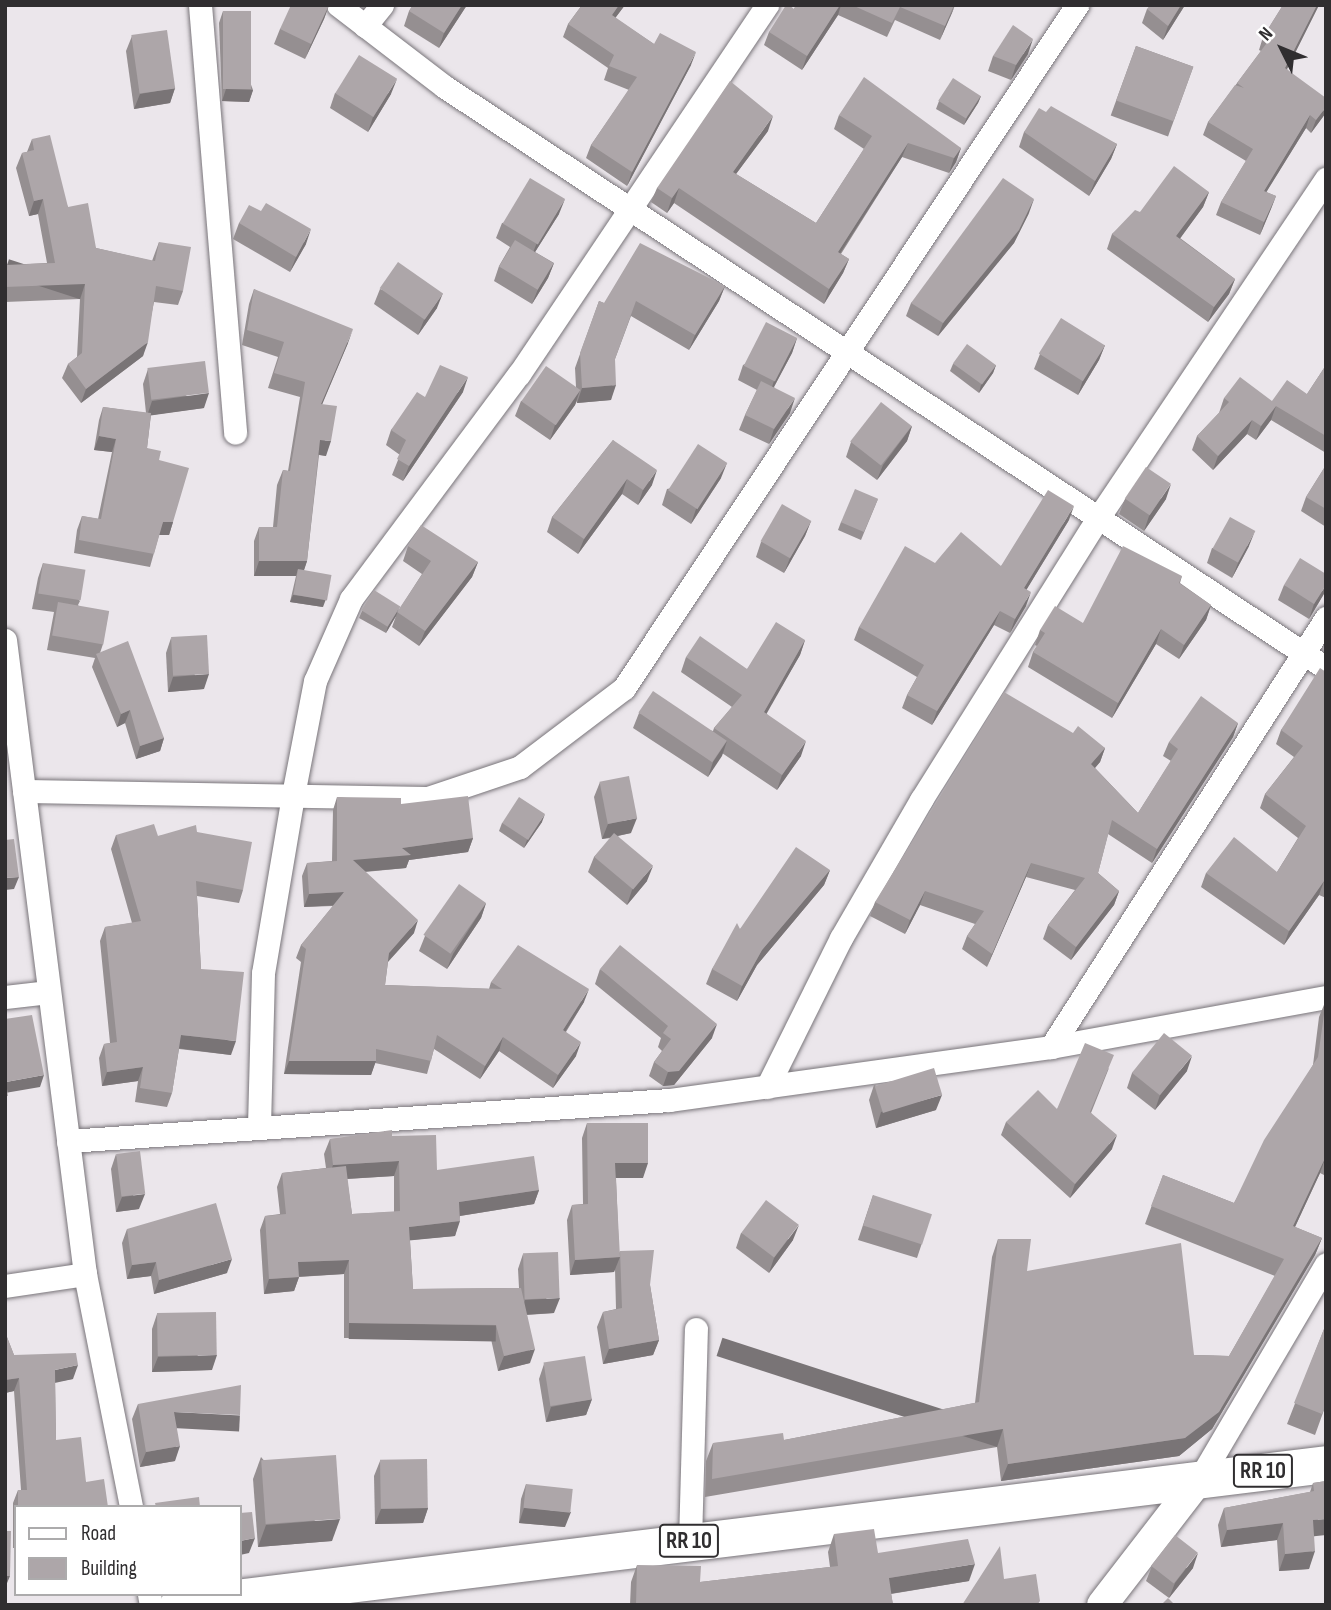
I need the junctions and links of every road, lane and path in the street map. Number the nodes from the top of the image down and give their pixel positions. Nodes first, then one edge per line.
1 (200, 5) edge
2 (338, 5) edge
3 (382, 5) edge
4 (767, 5) edge
5 (1077, 5) edge
6 (365, 26) junction
7 (1326, 179) edge
8 (627, 207) junction
9 (843, 350) junction
10 (235, 433) dead end
11 (1098, 518) junction
12 (1326, 618) edge
13 (5, 640) edge
14 (1303, 653) junction
15 (1326, 668) edge
16 (24, 791) junction
17 (293, 795) junction
18 (49, 992) junction
19 (5, 997) edge
20 (1326, 997) edge
21 (1051, 1047) junction
22 (767, 1087) junction
23 (259, 1126) junction
24 (68, 1141) junction
25 (1326, 1264) edge
26 (85, 1274) junction
27 (5, 1286) edge
28 (695, 1329) dead end
29 (1326, 1464) edge
30 (1200, 1478) junction
31 (131, 1505) edge
32 (690, 1541) junction
33 (178, 1605) edge
34 (1102, 1605) edge

1 - 10 street
2 - 6 street
3 - 6 street
4 - 8 street
5 - 9 street
6 - 8 street
7 - 11 street
8 - 9 street
8 - 17 street
9 - 11 street
9 - 17 street
11 - 14 street
11 - 22 street
12 - 14 street
13 - 16 street
14 - 15 street
14 - 21 street
16 - 17 street
16 - 18 street
17 - 23 street
18 - 19 street
18 - 24 street
20 - 21 street
21 - 22 street
22 - 23 street
23 - 24 street
24 - 26 street
25 - 30 street
26 - 27 street
26 - 31 street
28 - 32 street
29 - 30 main road, RR 10
30 - 32 main road, RR 10
30 - 34 street
32 - 33 main road, RR 10

